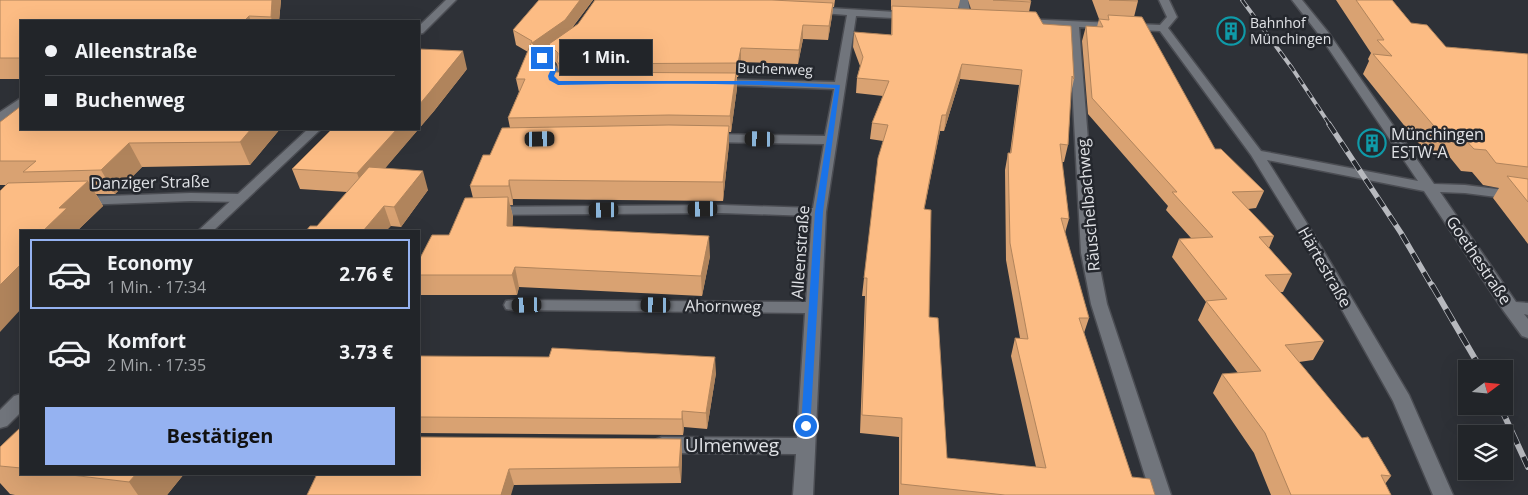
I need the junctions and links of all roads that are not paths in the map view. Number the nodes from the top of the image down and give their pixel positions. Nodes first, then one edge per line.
1 (451, 0) edge
2 (963, 0) edge
3 (1164, 0) edge
4 (1297, 0) edge
5 (805, 10) edge
6 (852, 13) junction
7 (918, 17) edge
8 (966, 19) edge
9 (1015, 22) edge
10 (1074, 25) junction
11 (1163, 28) junction
12 (420, 30) edge
13 (574, 35) edge
14 (577, 82) edge
15 (701, 82) edge
16 (838, 86) junction
17 (20, 103) edge
18 (0, 118) edge
19 (314, 130) edge
20 (698, 138) edge
21 (831, 140) junction
22 (1257, 154) junction
23 (1431, 188) junction
24 (1528, 197) edge
25 (240, 198) junction
26 (63, 202) edge
27 (476, 211) edge
28 (819, 212) junction
29 (206, 230) edge
30 (512, 305) dead end
31 (1509, 306) junction
32 (814, 308) junction
33 (1528, 309) edge
34 (1528, 332) edge
35 (20, 402) edge
36 (0, 421) edge
37 (647, 445) edge
38 (805, 446) junction
39 (803, 495) edge
40 (1160, 495) edge
41 (1443, 495) edge

1 - 12 street
2 - 8 street
3 - 11 street
4 - 23 street, Goethestraße
5 - 6 street
6 - 7 street
6 - 16 street, Alleenstraße
9 - 10 street
10 - 11 street
10 - 40 street, Räuschelbachweg
11 - 22 street, Härtestraße
13 - 14 street
15 - 16 street, Buchenweg
16 - 21 street, Alleenstraße
17 - 18 street
19 - 25 street
20 - 21 street
21 - 28 street, Alleenstraße
22 - 23 street
22 - 41 street, Härtestraße
23 - 24 street
23 - 31 street, Goethestraße
25 - 26 street, Danziger Straße
25 - 29 street
27 - 28 street
28 - 32 street, Alleenstraße
30 - 32 street, Ahornweg
31 - 33 street
31 - 34 street, Goethestraße
32 - 38 street, Alleenstraße
35 - 36 street
37 - 38 street, Ulmenweg
38 - 39 street, Alleenstraße

